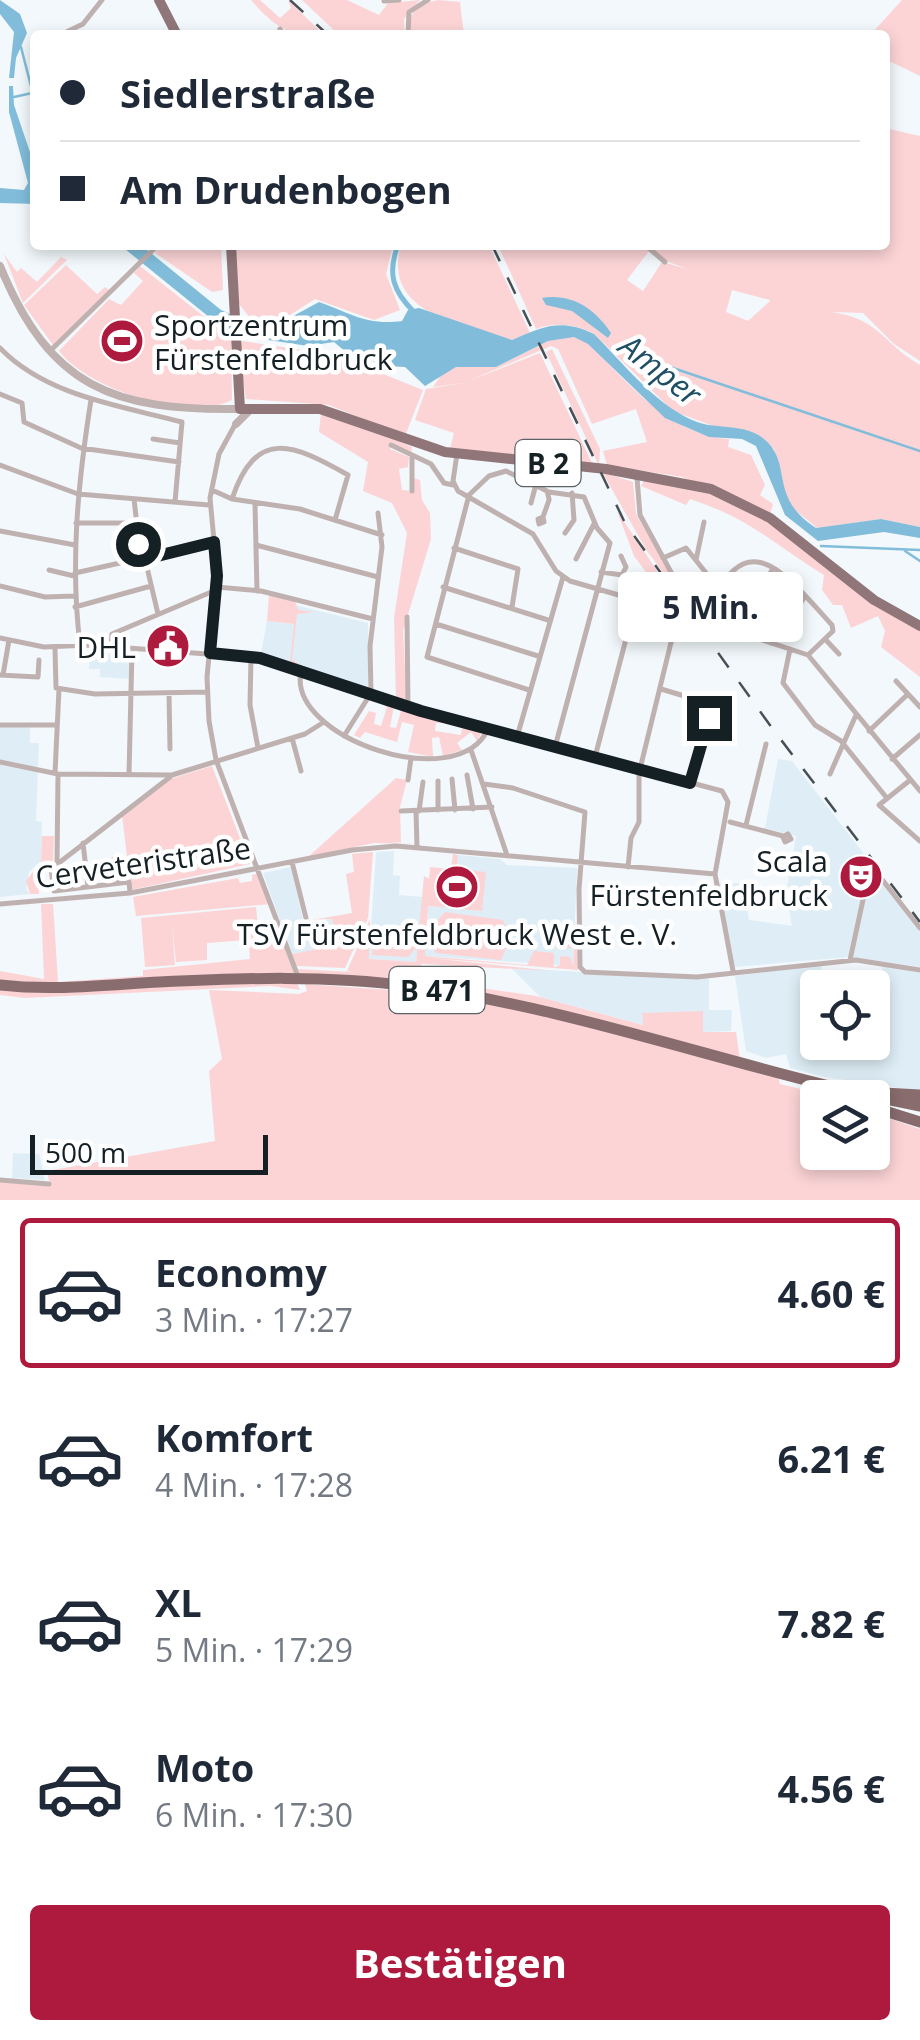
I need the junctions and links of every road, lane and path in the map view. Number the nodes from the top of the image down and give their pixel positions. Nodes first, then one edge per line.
1 (102, 0) edge
2 (159, 0) edge
3 (399, 0) edge
4 (428, 0) edge
5 (384, 1) edge
6 (70, 30) edge
7 (174, 30) edge
8 (408, 30) edge
9 (150, 250) edge
10 (231, 250) edge
11 (650, 250) edge
12 (665, 262) dead end
13 (1, 271) edge
14 (0, 348) edge
15 (50, 351) junction
16 (237, 388) junction
17 (0, 394) edge
18 (91, 400) junction
19 (258, 407) junction
20 (234, 409) junction
21 (236, 424) junction
22 (153, 439) dead end
23 (180, 443) junction
24 (390, 446) dead end
25 (84, 448) junction
26 (457, 454) junction
27 (412, 456) junction
28 (178, 462) junction
29 (0, 466) edge
30 (638, 475) junction
31 (536, 484) junction
32 (454, 485) junction
33 (412, 491) dead end
34 (548, 491) junction
35 (572, 492) junction
36 (556, 493) junction
37 (78, 494) junction
38 (467, 498) junction
39 (134, 499) junction
40 (212, 499) junction
41 (232, 499) junction
42 (549, 499) junction
43 (175, 502) junction
44 (255, 503) junction
45 (531, 503) dead end
46 (378, 513) dead end
47 (543, 516) dead end
48 (335, 520) junction
49 (704, 522) dead end
50 (76, 523) junction
51 (136, 523) junction
52 (594, 524) junction
53 (0, 531) edge
54 (565, 533) dead end
55 (382, 535) junction
56 (604, 537) junction
57 (214, 542) junction
58 (75, 543) junction
59 (585, 544) junction
60 (256, 546) junction
61 (453, 548) junction
62 (622, 556) dead end
63 (663, 558) junction
64 (143, 559) junction
65 (576, 559) dead end
66 (696, 560) junction
67 (49, 570) dead end
68 (772, 570) junction
69 (601, 572) junction
70 (74, 575) junction
71 (378, 577) junction
72 (564, 577) junction
73 (0, 586) edge
74 (151, 586) junction
75 (443, 587) junction
76 (216, 588) junction
77 (595, 588) junction
78 (719, 589) junction
79 (257, 590) junction
80 (74, 596) junction
81 (804, 598) junction
82 (636, 600) junction
83 (75, 607) junction
84 (512, 607) junction
85 (158, 614) junction
86 (407, 617) dead end
87 (707, 617) junction
88 (373, 619) junction
89 (548, 620) junction
90 (436, 624) junction
91 (920, 626) edge
92 (738, 632) junction
93 (0, 638) edge
94 (9, 640) junction
95 (824, 640) junction
96 (771, 643) junction
97 (80, 645) junction
98 (111, 647) junction
99 (56, 648) junction
100 (790, 649) junction
101 (132, 650) junction
102 (210, 653) junction
103 (839, 654) dead end
104 (808, 655) junction
105 (538, 656) junction
106 (252, 657) junction
107 (39, 660) dead end
108 (2, 666) edge
109 (301, 672) junction
110 (2, 675) edge
111 (896, 681) dead end
112 (57, 688) junction
113 (662, 689) junction
114 (529, 690) junction
115 (207, 692) junction
116 (170, 693) junction
117 (130, 694) junction
118 (908, 694) junction
119 (369, 696) junction
120 (408, 708) junction
121 (920, 708) edge
122 (856, 714) junction
123 (324, 722) junction
124 (0, 725) edge
125 (58, 725) junction
126 (488, 729) junction
127 (869, 731) junction
128 (920, 735) edge
129 (344, 736) junction
130 (517, 737) junction
131 (292, 738) junction
132 (842, 742) junction
133 (766, 744) dead end
134 (555, 747) junction
135 (258, 748) junction
136 (170, 749) dead end
137 (471, 749) junction
138 (595, 757) junction
139 (411, 758) junction
140 (892, 759) junction
141 (216, 760) junction
142 (0, 762) edge
143 (297, 767) dead end
144 (639, 769) junction
145 (56, 773) junction
146 (129, 774) junction
147 (830, 774) dead end
148 (172, 775) junction
149 (467, 775) dead end
150 (452, 779) dead end
151 (408, 780) dead end
152 (909, 781) junction
153 (423, 782) dead end
154 (438, 782) dead end
155 (690, 783) junction
156 (484, 784) junction
157 (919, 788) edge
158 (886, 798) junction
159 (492, 807) junction
160 (473, 809) junction
161 (438, 810) junction
162 (454, 810) junction
163 (401, 811) dead end
164 (418, 811) junction
165 (727, 821) junction
166 (746, 825) junction
167 (800, 836) dead end
168 (920, 840) edge
169 (84, 843) junction
170 (417, 847) junction
171 (507, 855) junction
172 (114, 859) dead end
173 (858, 859) dead end
174 (292, 862) junction
175 (580, 862) junction
176 (57, 864) junction
177 (628, 867) junction
178 (259, 869) junction
179 (870, 872) junction
180 (715, 874) junction
181 (116, 884) junction
182 (88, 886) junction
183 (73, 888) junction
184 (130, 893) junction
185 (74, 899) junction
186 (0, 904) edge
187 (306, 918) dead end
188 (920, 928) edge
189 (850, 960) junction
190 (920, 970) edge
191 (733, 971) junction
192 (298, 974) dead end
193 (0, 985) edge
194 (802, 1080) edge
195 (890, 1095) edge
196 (920, 1095) edge
197 (890, 1101) edge
198 (920, 1106) edge
199 (890, 1113) edge
200 (920, 1122) edge
201 (0, 1180) edge
202 (49, 1184) dead end

1 - 6 street
2 - 7 main road
3 - 5 street
4 - 8 street
9 - 15 street
10 - 16 main road
11 - 12 street
13 - 15 street
14 - 18 street
15 - 20 street
16 - 19 main road
16 - 20 main road
17 - 25 street
18 - 23 street
18 - 25 street
19 - 20 main road, B 2
19 - 21 street
19 - 26 main road, B 2
20 - 21 street
21 - 40 street
22 - 23 street
23 - 28 street
24 - 27 street
25 - 28 street
25 - 37 street
26 - 30 main road, B 2
26 - 32 street
27 - 32 street
27 - 33 street
28 - 43 street
29 - 37 street
30 - 63 street
30 - 91 main road, B 2
31 - 34 street
31 - 38 street
31 - 45 street
32 - 38 street
34 - 36 street
34 - 42 street
35 - 36 street
35 - 52 street
35 - 54 street
36 - 42 street
37 - 39 street
37 - 50 street
38 - 61 street
38 - 72 street
39 - 43 street
39 - 51 street
40 - 41 street
40 - 43 street
40 - 57 street
41 - 44 street
41 - 48 street
42 - 47 street
44 - 48 street
44 - 60 street
46 - 55 street
48 - 55 street
49 - 66 street
50 - 51 street
50 - 58 street
51 - 64 street
52 - 56 street
52 - 59 street
53 - 58 street
55 - 71 street
56 - 59 street
56 - 69 street
57 - 64 street
57 - 76 street
58 - 70 street
59 - 65 street
60 - 71 street
60 - 79 street
61 - 75 street
61 - 84 street
62 - 69 street
63 - 66 street
63 - 87 street
64 - 70 street
64 - 74 street
66 - 78 street
67 - 70 street
68 - 78 street
68 - 81 street
68 - 92 street
69 - 77 street
70 - 80 street
71 - 88 street
72 - 77 street
72 - 89 street
73 - 80 street
74 - 83 street
74 - 85 street
75 - 84 street
75 - 90 street
76 - 79 street
76 - 85 street
76 - 102 street
77 - 82 street
77 - 134 street
78 - 87 street
79 - 88 street
80 - 83 street
81 - 95 street
81 - 96 street
82 - 113 street
82 - 138 street
83 - 97 street
84 - 89 street
85 - 98 street
86 - 120 street
87 - 92 street
88 - 119 street
89 - 105 street
90 - 105 street
90 - 114 street
92 - 96 street
93 - 94 street
94 - 99 street
94 - 108 street
95 - 103 street
95 - 104 street
96 - 100 street
97 - 98 street
97 - 99 street
98 - 101 street
99 - 112 street
100 - 104 street
100 - 132 street
101 - 102 street
101 - 117 street
102 - 106 street
102 - 115 street
104 - 122 street
105 - 114 street
106 - 109 street
106 - 135 street
107 - 110 street
108 - 110 street
109 - 119 street
109 - 123 street
111 - 118 street
112 - 117 street
112 - 125 street
113 - 144 street
113 - 155 street
114 - 130 street
115 - 116 street
115 - 141 street
116 - 117 street
116 - 136 street
117 - 146 street
118 - 121 street
118 - 127 street
119 - 120 street
119 - 129 street
120 - 126 street
122 - 127 street
122 - 132 street
123 - 129 street
123 - 131 street
124 - 125 street
125 - 145 street
126 - 130 street
126 - 137 street
127 - 140 street
128 - 140 street
129 - 139 street
130 - 134 street
131 - 135 street
131 - 143 street
132 - 147 street
132 - 158 street
133 - 166 street
134 - 138 street
135 - 141 street
137 - 139 street
137 - 156 street
138 - 144 street
139 - 151 street
140 - 152 street
141 - 148 street
141 - 178 street
142 - 145 street
144 - 155 street
144 - 177 street
145 - 146 street
145 - 176 street
146 - 148 street
148 - 169 street
149 - 160 street
150 - 162 street
152 - 157 street
152 - 158 street
153 - 164 street
154 - 161 street
155 - 165 street
156 - 159 street
156 - 175 street
158 - 168 street
159 - 160 street
159 - 171 street
160 - 162 street
161 - 162 street
161 - 164 street
163 - 164 street
164 - 170 street
165 - 166 street
165 - 180 street
166 - 167 street
169 - 176 street
169 - 182 street
170 - 171 street, Cerveteristraße
170 - 174 street, Cerveteristraße
171 - 175 street, Cerveteristraße
172 - 181 street
173 - 179 street
174 - 178 street, Cerveteristraße
174 - 187 street, Cerveteristraße
175 - 177 street, Cerveteristraße
175 - 191 street
176 - 183 street
177 - 180 street, Cerveteristraße
178 - 184 street, Cerveteristraße
178 - 192 street
179 - 188 street
179 - 189 street
180 - 191 street
181 - 182 street
181 - 184 street
182 - 183 street
183 - 185 street
184 - 185 street, Cerveteristraße
185 - 186 street, Cerveteristraße
189 - 190 street
189 - 191 street
193 - 194 highway, B 471
195 - 196 highway
197 - 198 highway, B 471
199 - 200 highway
201 - 202 street

